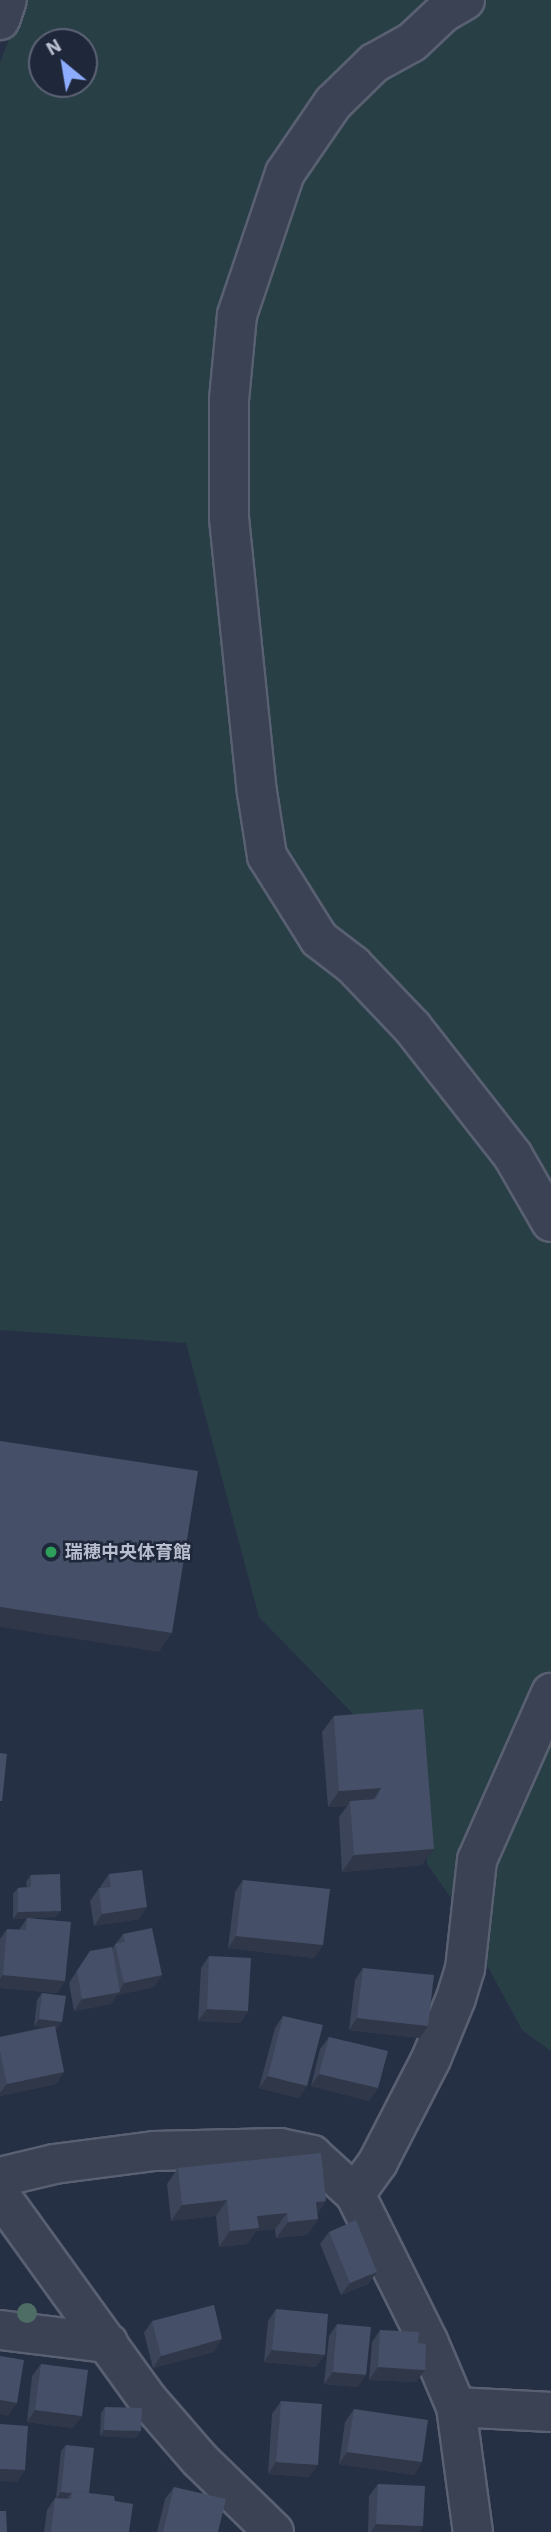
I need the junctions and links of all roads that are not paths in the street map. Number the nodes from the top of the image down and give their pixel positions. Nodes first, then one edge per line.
1 (7, 0) edge
2 (465, 0) edge
3 (0, 20) edge
4 (551, 1222) edge
5 (551, 1693) edge
6 (0, 2192) edge
7 (355, 2194) junction
8 (0, 2330) edge
9 (108, 2343) junction
10 (456, 2407) junction
11 (551, 2412) edge
12 (274, 2532) edge
13 (472, 2532) edge

1 - 3 street
2 - 4 street
5 - 7 street
6 - 7 street
6 - 9 street
7 - 10 street
8 - 9 street
9 - 12 street
10 - 11 street
10 - 13 street

